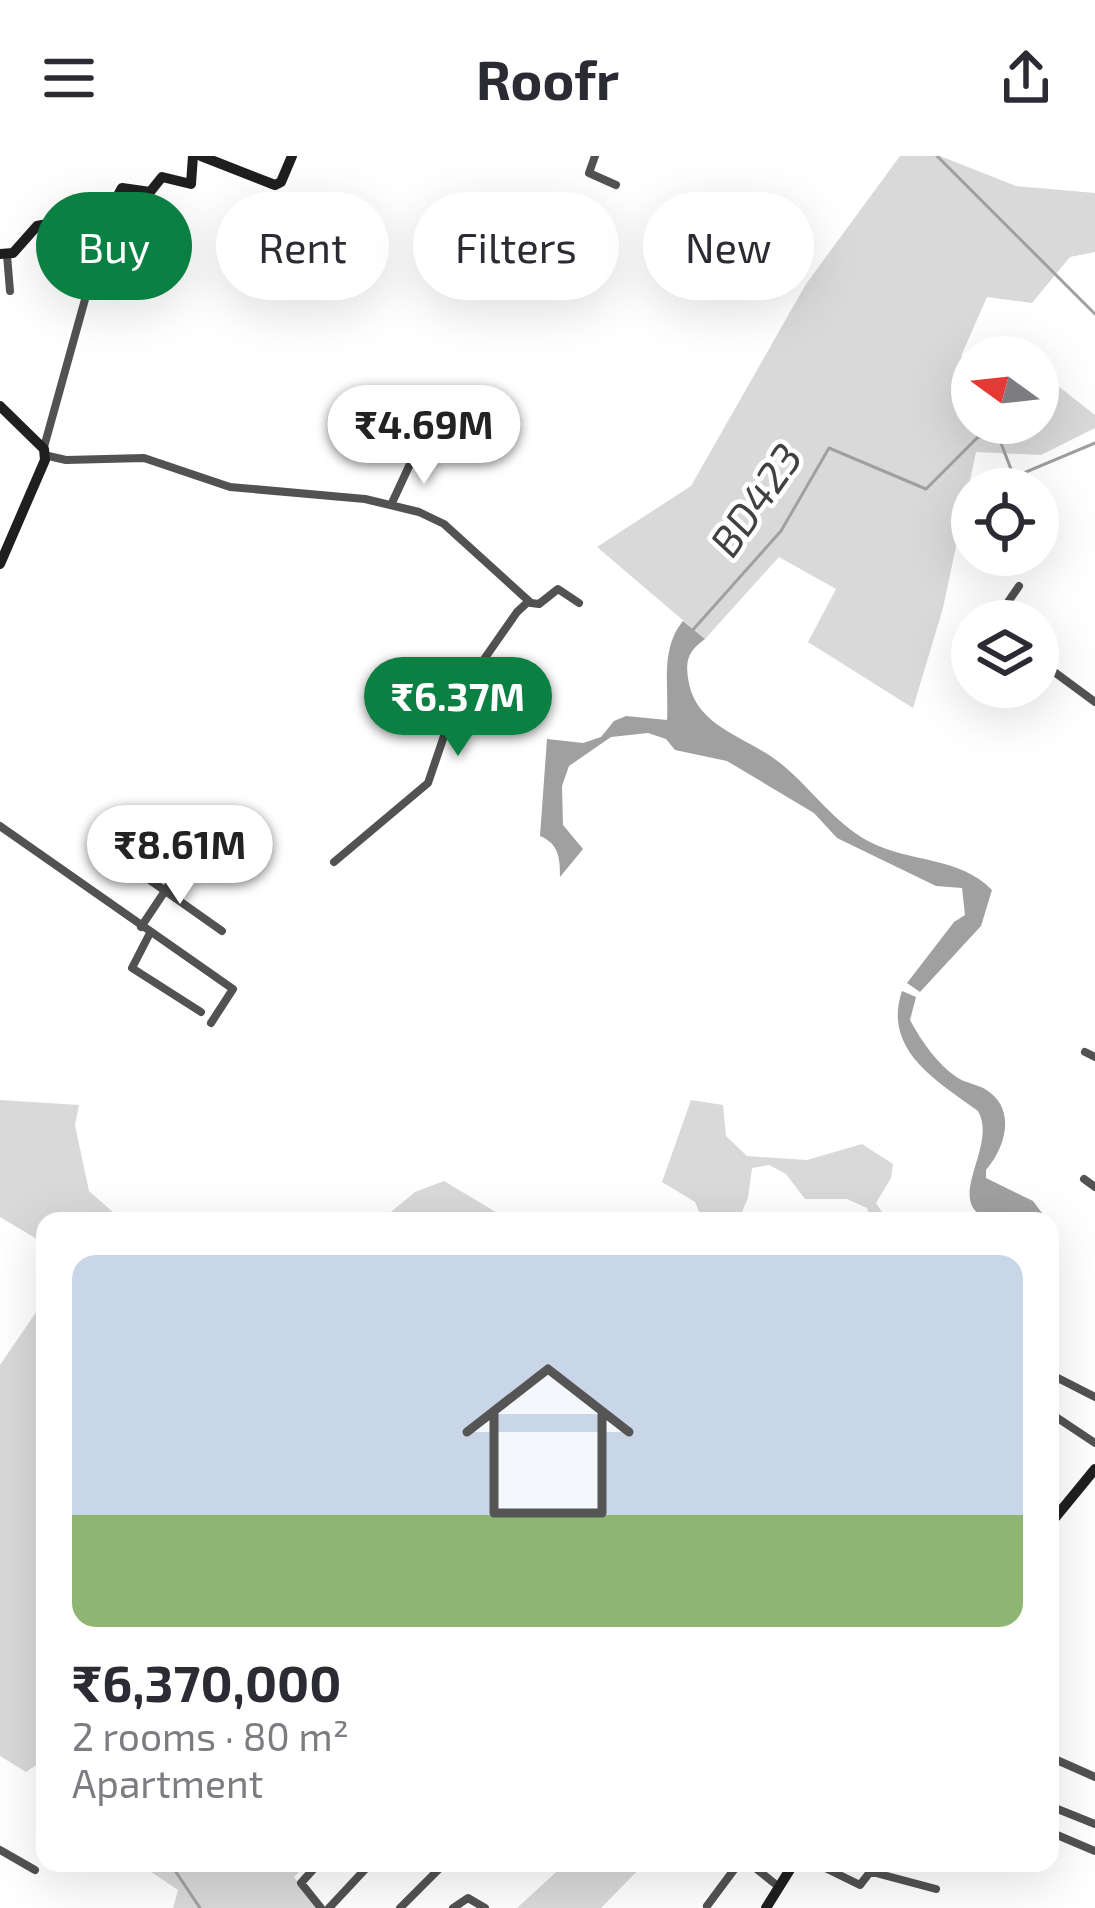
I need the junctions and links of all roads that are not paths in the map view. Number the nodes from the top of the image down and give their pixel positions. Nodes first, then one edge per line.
1 (197, 156) edge
2 (292, 156) edge
3 (595, 156) edge
4 (616, 185) dead end
5 (119, 192) edge
6 (150, 192) edge
7 (150, 192) edge
8 (36, 227) edge
9 (4, 254) edge
10 (10, 291) dead end
11 (85, 300) edge
12 (0, 406) edge
13 (417, 449) dead end
14 (44, 452) junction
15 (391, 505) junction
16 (2, 555) edge
17 (1019, 586) dead end
18 (1009, 600) edge
19 (529, 601) junction
20 (580, 603) dead end
21 (1059, 675) edge
22 (1095, 702) edge
23 (0, 826) edge
24 (334, 862) dead end
25 (127, 864) dead end
26 (183, 864) dead end
27 (165, 891) junction
28 (141, 927) junction
29 (222, 931) dead end
30 (151, 934) junction
31 (200, 1012) dead end
32 (211, 1023) dead end
33 (1085, 1052) dead end
34 (1095, 1057) edge
35 (1084, 1179) dead end
36 (1095, 1187) edge
37 (1059, 1379) edge
38 (1095, 1397) edge
39 (1059, 1419) edge
40 (1095, 1443) edge
41 (1095, 1468) edge
42 (1059, 1513) edge
43 (1059, 1761) edge
44 (1095, 1777) edge
45 (1059, 1810) edge
46 (1095, 1824) edge
47 (1059, 1836) edge
48 (0, 1850) edge
49 (1095, 1851) edge
50 (35, 1870) dead end
51 (311, 1872) edge
52 (362, 1872) edge
53 (436, 1872) edge
54 (732, 1872) edge
55 (760, 1872) edge
56 (788, 1872) edge
57 (833, 1872) edge
58 (871, 1872) edge
59 (886, 1872) edge
60 (779, 1887) junction
61 (936, 1889) dead end
62 (706, 1906) edge
63 (325, 1908) edge
64 (400, 1908) edge
65 (454, 1908) edge
66 (485, 1908) edge
67 (766, 1908) edge

1 - 2 street
1 - 6 street
3 - 4 street
5 - 7 street
8 - 9 street
9 - 10 street
11 - 14 street
12 - 14 street
13 - 15 street
14 - 15 street
14 - 16 street
15 - 19 street
17 - 18 street
19 - 20 street
19 - 24 street
21 - 22 street
23 - 28 street
25 - 27 street
26 - 27 street
27 - 28 street
27 - 29 street
28 - 30 street
30 - 31 street
30 - 32 street
33 - 34 street
35 - 36 street
37 - 38 street
39 - 40 street
41 - 42 street
43 - 44 street
45 - 46 street
47 - 49 street
48 - 50 street
51 - 63 street
52 - 63 street
53 - 64 street
54 - 62 street
55 - 60 street
56 - 60 street
57 - 58 street
59 - 61 street
60 - 67 street
65 - 66 street

